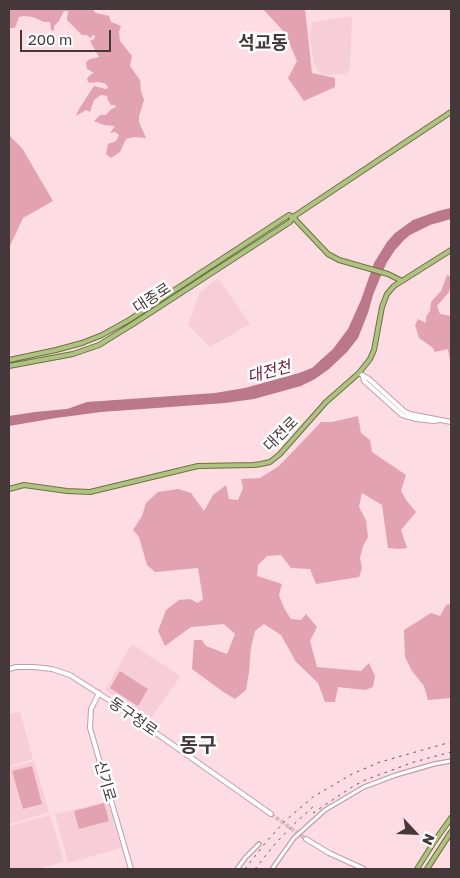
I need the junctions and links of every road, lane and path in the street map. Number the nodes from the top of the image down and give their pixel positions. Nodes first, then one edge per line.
1 (449, 113) edge
2 (451, 119) edge
3 (292, 218) junction
4 (451, 250) edge
5 (402, 281) junction
6 (9, 360) edge
7 (9, 366) edge
8 (361, 374) junction
9 (451, 422) edge
10 (9, 488) edge
11 (9, 669) edge
12 (99, 693) junction
13 (451, 761) edge
14 (271, 814) tunnel mouth
15 (451, 818) edge
16 (451, 832) edge
17 (306, 838) tunnel mouth
18 (259, 844) dead end
19 (131, 869) edge
20 (237, 869) edge
21 (272, 869) edge
22 (364, 869) edge
23 (417, 869) edge
24 (428, 869) edge

1 - 2 street
1 - 3 main road, 대종로
3 - 5 main road
3 - 6 main road, 대종로
3 - 7 main road, 대종로
4 - 5 main road, 대전로
5 - 8 main road, 대전로
8 - 9 main road
8 - 10 main road, 대전로
11 - 12 main road, 동구청로
12 - 14 main road, 동구청로
12 - 19 main road, 신기로
13 - 21 street
15 - 23 main road
16 - 24 main road
17 - 22 main road
18 - 20 street

